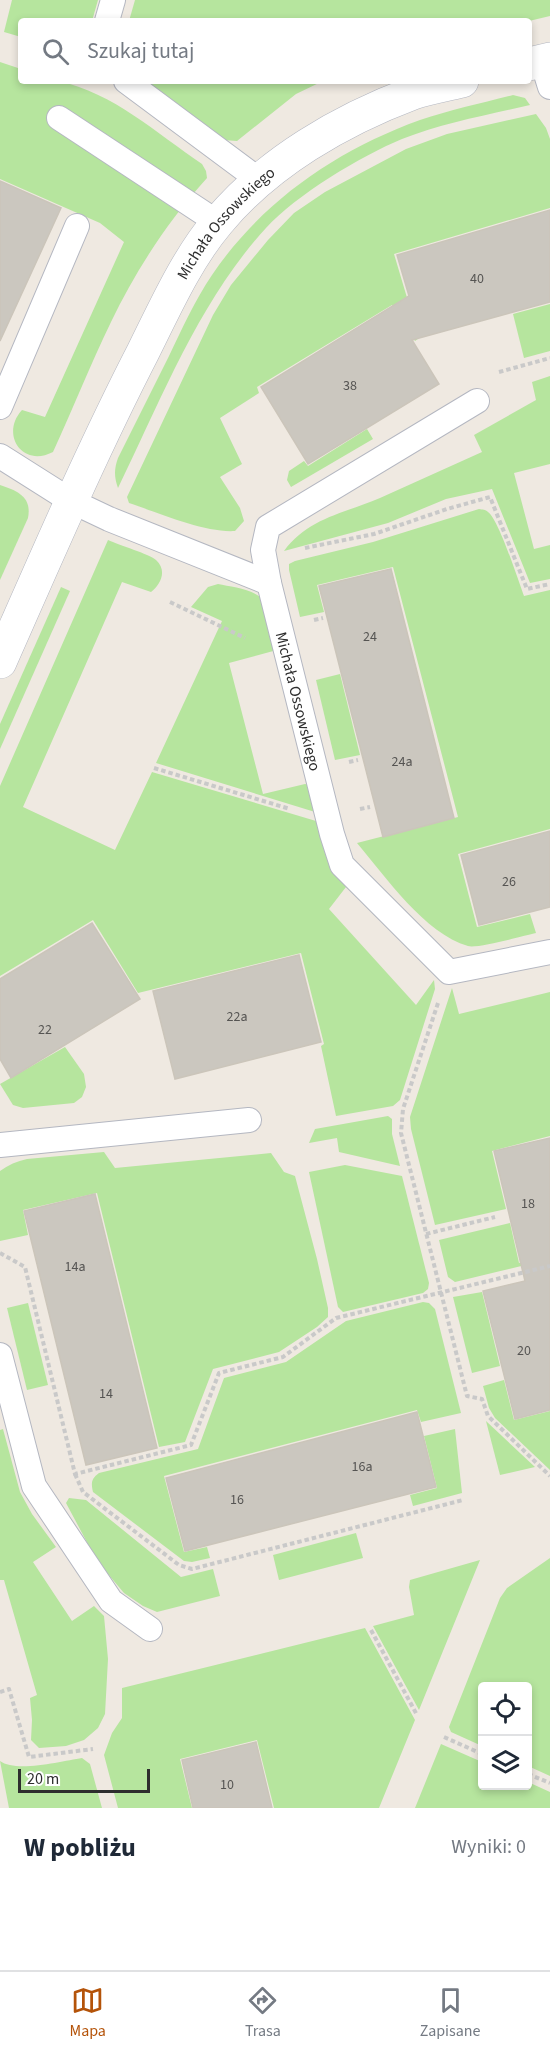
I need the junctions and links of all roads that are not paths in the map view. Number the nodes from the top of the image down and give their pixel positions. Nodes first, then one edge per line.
1 (112, 0) edge
2 (108, 18) edge
3 (130, 84) edge
4 (450, 84) edge
5 (60, 118) dead end
6 (259, 180) junction
7 (217, 222) junction
8 (77, 226) dead end
9 (477, 401) road end
10 (0, 407) edge
11 (0, 456) edge
12 (71, 501) junction
13 (269, 583) junction
14 (0, 662) edge
15 (550, 952) edge
16 (249, 1120) dead end
17 (0, 1145) edge
18 (0, 1355) edge
19 (150, 1629) dead end

1 - 2 lane
3 - 6 lane
4 - 6 street, Michała Ossowskiego
5 - 7 lane
6 - 7 street, Michała Ossowskiego
7 - 12 street, Michała Ossowskiego
8 - 10 lane
9 - 13 lane, Michała Ossowskiego
11 - 12 lane
12 - 13 lane
12 - 14 street, Michała Ossowskiego
13 - 15 lane, Michała Ossowskiego
16 - 17 lane
18 - 19 lane

